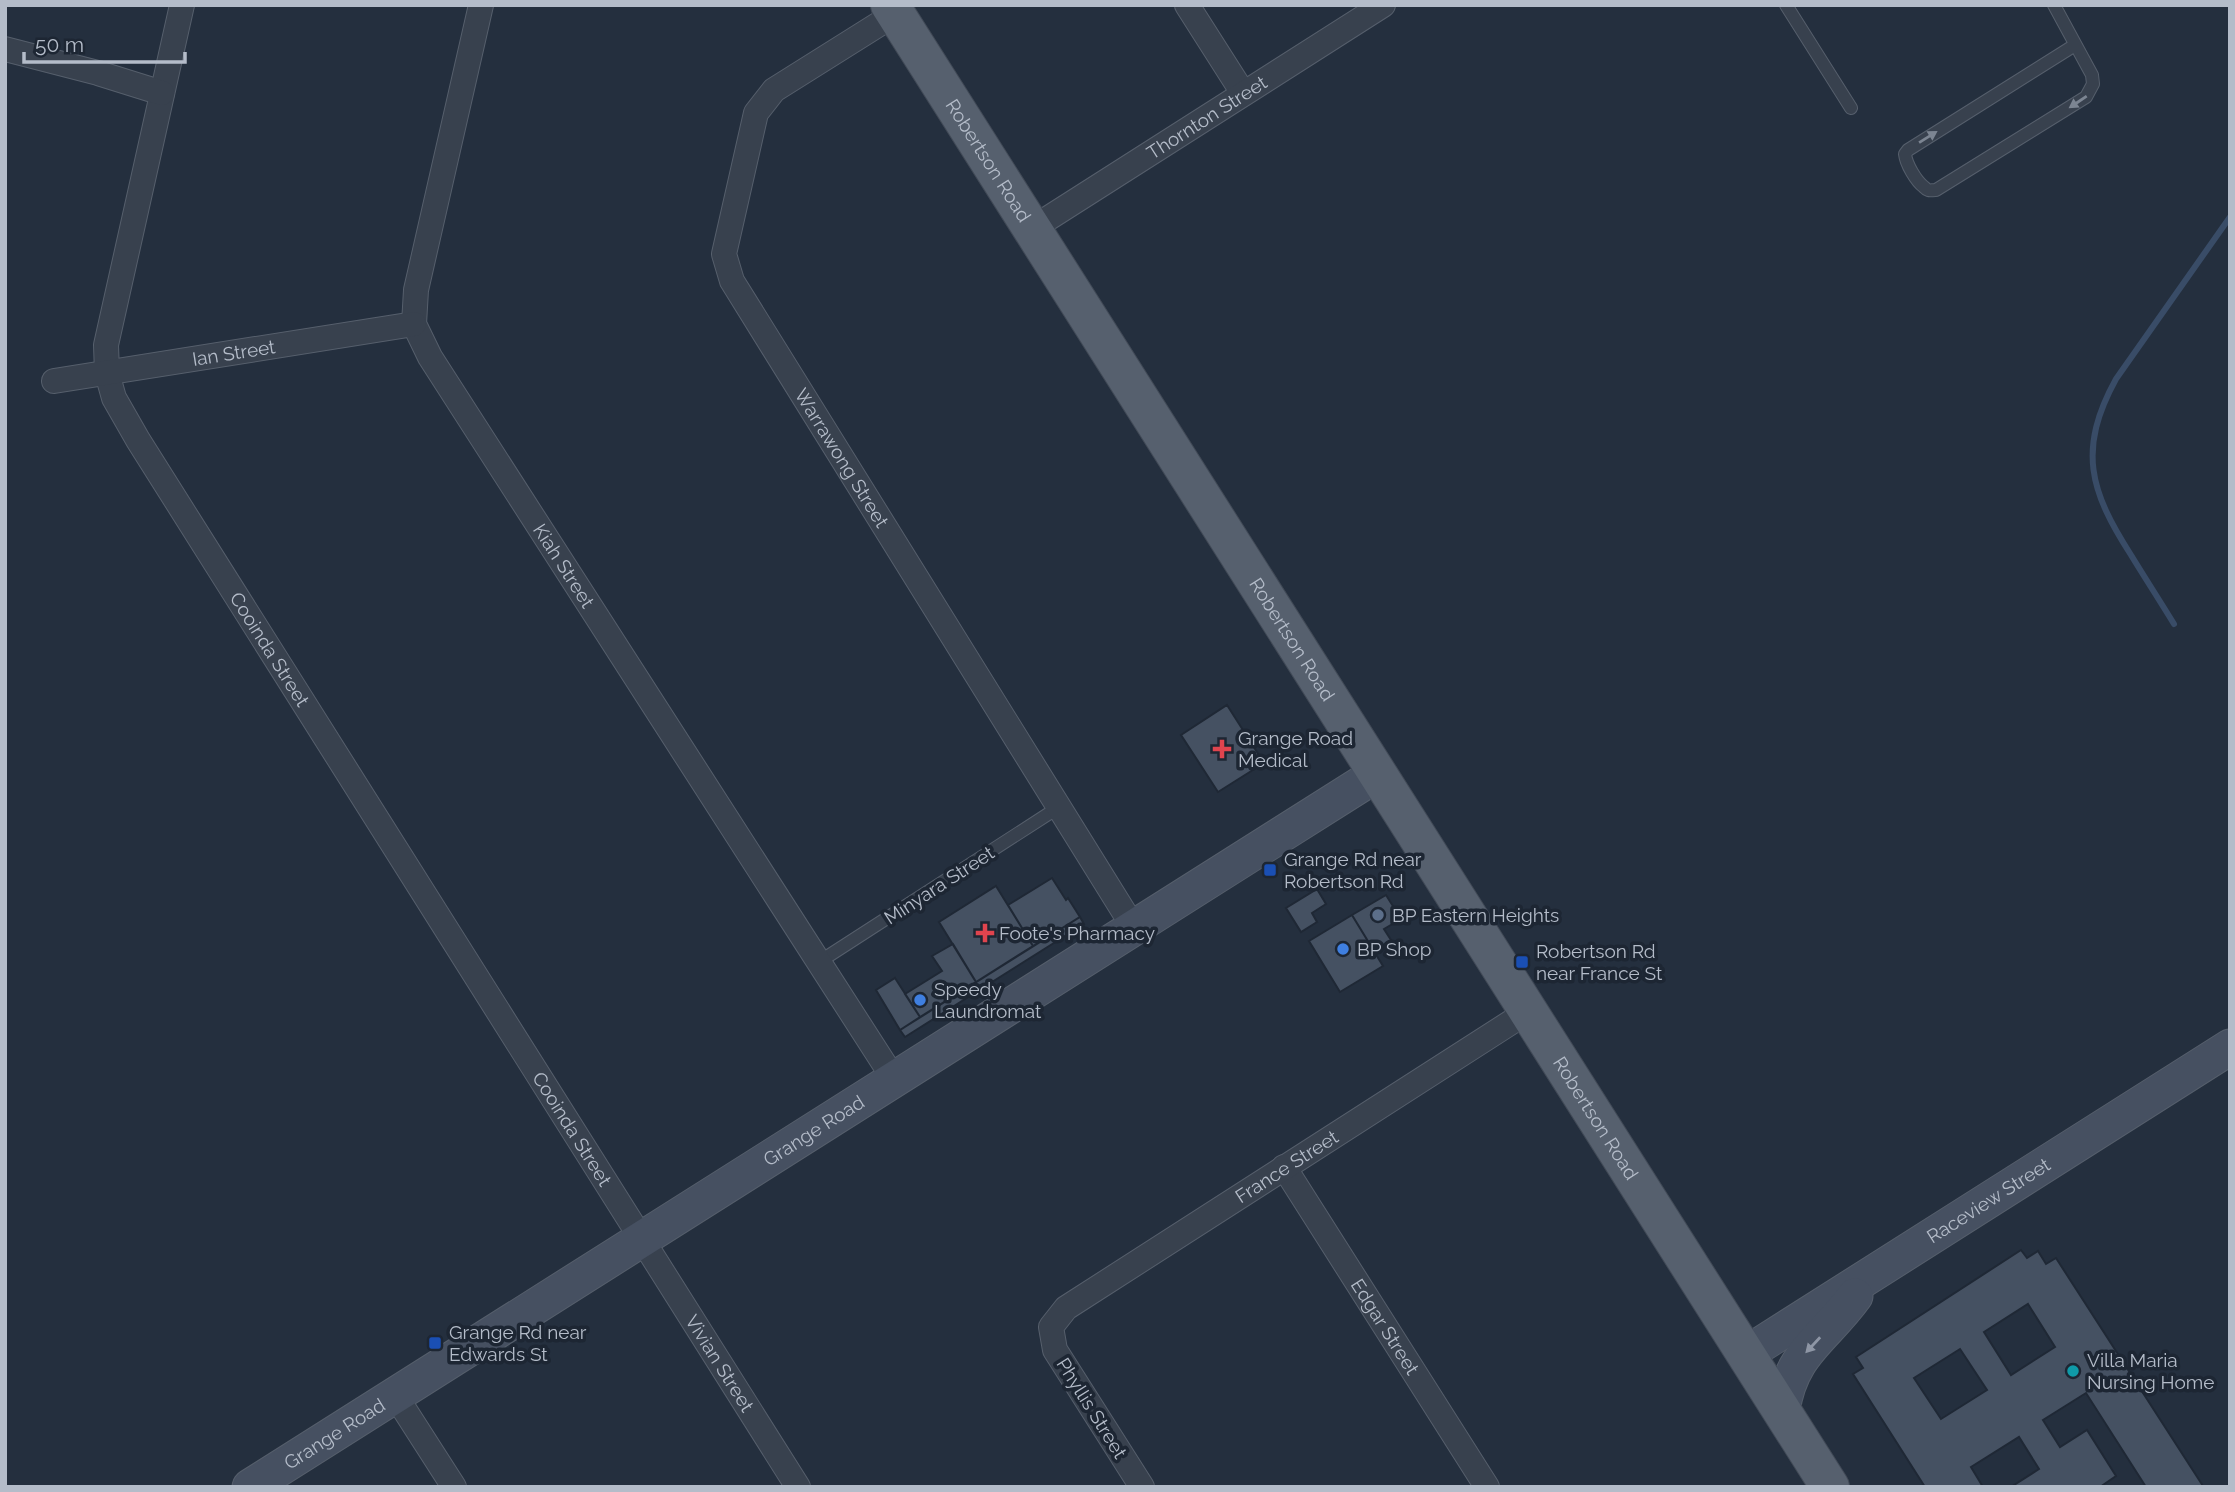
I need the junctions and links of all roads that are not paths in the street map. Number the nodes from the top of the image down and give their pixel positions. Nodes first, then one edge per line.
1 (182, 5) edge
2 (481, 5) edge
3 (1187, 5) edge
4 (1383, 5) edge
5 (1786, 5) edge
6 (2054, 5) edge
7 (892, 9) edge
8 (2075, 45) junction
9 (5, 49) edge
10 (162, 93) junction
11 (1243, 93) junction
12 (1851, 108) dead end
13 (1032, 228) junction
14 (414, 324) junction
15 (107, 373) junction
16 (54, 381) dead end
17 (1377, 774) junction
18 (1059, 807) junction
19 (1134, 928) junction
20 (819, 962) junction
21 (1527, 1012) junction
22 (2230, 1047) edge
23 (894, 1079) junction
24 (1284, 1167) junction
25 (642, 1239) junction
26 (1871, 1274) junction
27 (1051, 1327) joint
28 (1746, 1354) junction
29 (395, 1395) junction
30 (1782, 1411) junction
31 (250, 1487) edge
32 (454, 1487) edge
33 (798, 1487) edge
34 (1142, 1487) edge
35 (1487, 1487) edge
36 (1830, 1487) edge

1 - 10 street, Cooinda Street
2 - 14 street, Kiah Street
3 - 11 street
4 - 11 street, Thornton Street
5 - 12 lane
6 - 8 lane
7 - 13 main road, Robertson Road
7 - 18 street, Warrawong Street
8 -> 8 lane
9 - 10 street
10 - 15 street, Cooinda Street
11 - 13 street, Thornton Street
13 - 17 main road, Robertson Road
14 - 15 street, Ian Street
14 - 20 street, Kiah Street
15 - 16 street, Ian Street
15 - 25 street, Cooinda Street
17 - 19 main road, Grange Road
17 - 21 main road, Robertson Road
18 - 19 street, Warrawong Street
18 - 20 lane, Minyara Street
19 - 23 main road, Grange Road
20 - 23 street, Kiah Street
21 - 24 street, France Street
21 - 28 main road, Robertson Road
22 - 26 main road, Raceview Street
23 - 25 main road, Grange Road
24 - 27 street, France Street
24 - 35 street, Edgar Street
25 - 29 main road, Grange Road
25 - 33 street, Vivian Street
26 - 28 main road, Raceview Street
26 -> 30 main road
27 - 34 street, Phyllis Street
28 - 30 main road, Robertson Road
29 - 31 main road, Grange Road
29 - 32 street
30 - 36 main road, Robertson Road

